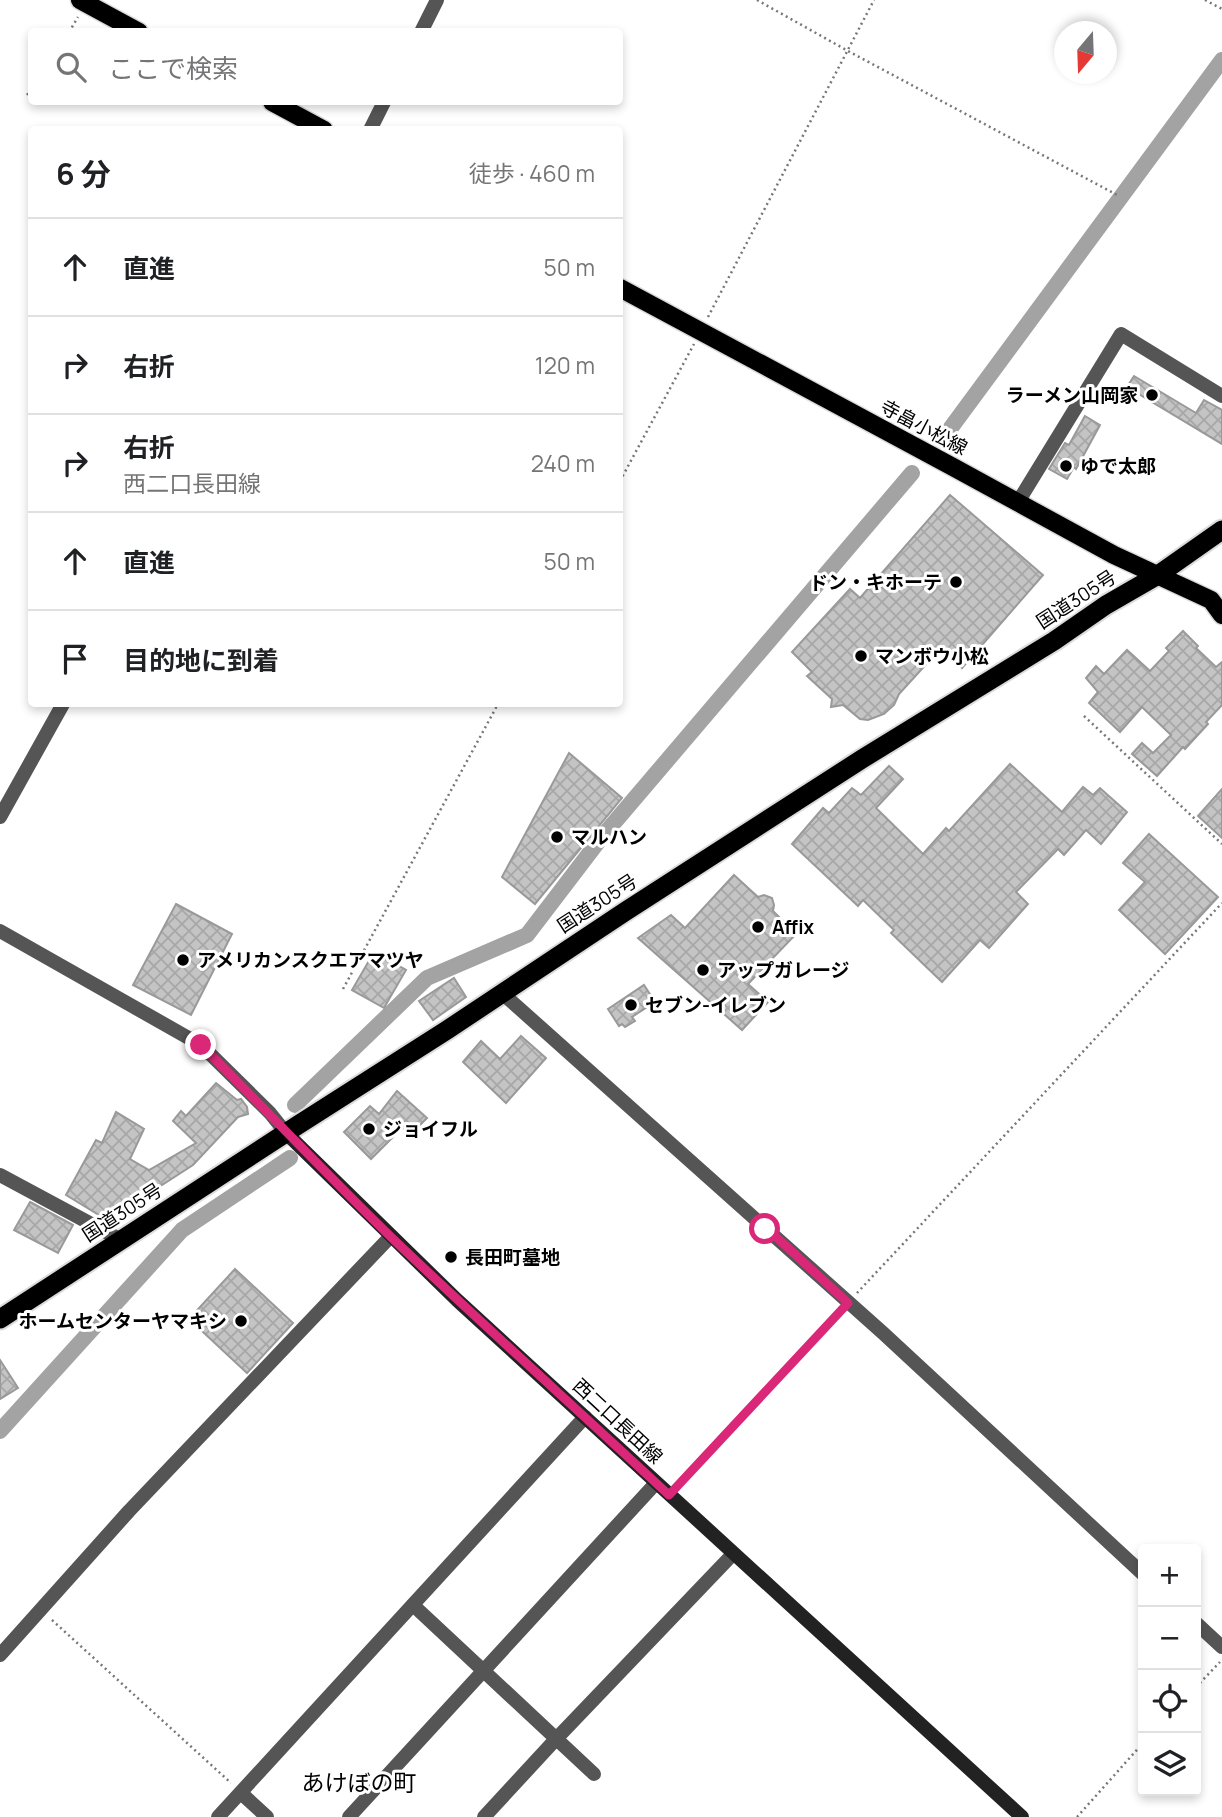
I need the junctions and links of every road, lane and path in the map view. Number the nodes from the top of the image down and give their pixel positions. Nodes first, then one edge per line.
1 (80, 0) edge
2 (437, 0) edge
3 (757, 0) edge
4 (874, 0) edge
5 (1205, 0) edge
6 (1222, 9) edge
7 (132, 28) edge
8 (423, 28) edge
9 (848, 51) junction
10 (277, 105) edge
11 (382, 105) edge
12 (316, 126) edge
13 (371, 126) edge
14 (1119, 196) dead end
15 (623, 290) edge
16 (700, 332) junction
17 (691, 350) dead end
18 (1222, 396) edge
19 (623, 475) edge
20 (1018, 502) junction
21 (1222, 530) edge
22 (1158, 575) junction
23 (1217, 602) edge
24 (1222, 615) edge
25 (60, 707) edge
26 (496, 707) edge
27 (1084, 716) dead end
28 (0, 817) edge
29 (1222, 844) edge
30 (1222, 903) edge
31 (0, 931) edge
32 (343, 989) dead end
33 (502, 993) junction
34 (286, 1133) junction
35 (0, 1175) edge
36 (391, 1236) junction
37 (121, 1240) junction
38 (848, 1303) junction
39 (0, 1319) edge
40 (585, 1417) junction
41 (656, 1483) junction
42 (669, 1495) junction
43 (733, 1554) junction
44 (1138, 1569) edge
45 (413, 1605) junction
46 (40, 1610) junction
47 (1201, 1628) edge
48 (1222, 1647) edge
49 (0, 1655) edge
50 (1222, 1659) edge
51 (483, 1671) junction
52 (1201, 1682) edge
53 (556, 1739) junction
54 (1138, 1749) edge
55 (594, 1774) dead end
56 (241, 1793) junction
57 (218, 1817) edge
58 (267, 1817) edge
59 (349, 1817) edge
60 (484, 1817) edge
61 (1022, 1817) edge
62 (1077, 1817) edge

1 - 7 main road
2 - 8 street
3 - 9 path
4 - 9 path
5 - 6 path
9 - 14 path
9 - 16 path
10 - 12 main road
11 - 13 street
15 - 16 main road, 寺畠小松線
16 - 20 main road, 寺畠小松線
17 - 19 path
18 - 20 street
20 - 22 main road, 寺畠小松線
21 - 22 highway, 国道305号
22 - 23 main road, 寺畠小松線
22 - 33 highway, 国道305号
23 - 24 main road, 寺畠小松線
25 - 28 street
26 - 32 path
27 - 29 path
30 - 38 path
31 - 34 street
33 - 34 highway, 国道305号
33 - 38 street
34 - 36 main road, 西二口長田線
34 - 37 highway, 国道305号
35 - 37 street
36 - 40 main road, 西二口長田線
36 - 46 street
37 - 39 highway, 国道305号
38 - 42 path
38 - 44 street
40 - 41 main road, 西二口長田線
40 - 45 street
41 - 42 main road, 西二口長田線
41 - 51 street
42 - 43 main road, 西二口長田線
43 - 53 street
43 - 61 main road, 西二口長田線
45 - 51 street
45 - 56 street
46 - 49 street
46 - 56 path
47 - 48 street
50 - 52 path
51 - 53 street
51 - 59 street
53 - 55 street
53 - 60 street
54 - 62 path
56 - 57 street
56 - 58 street

